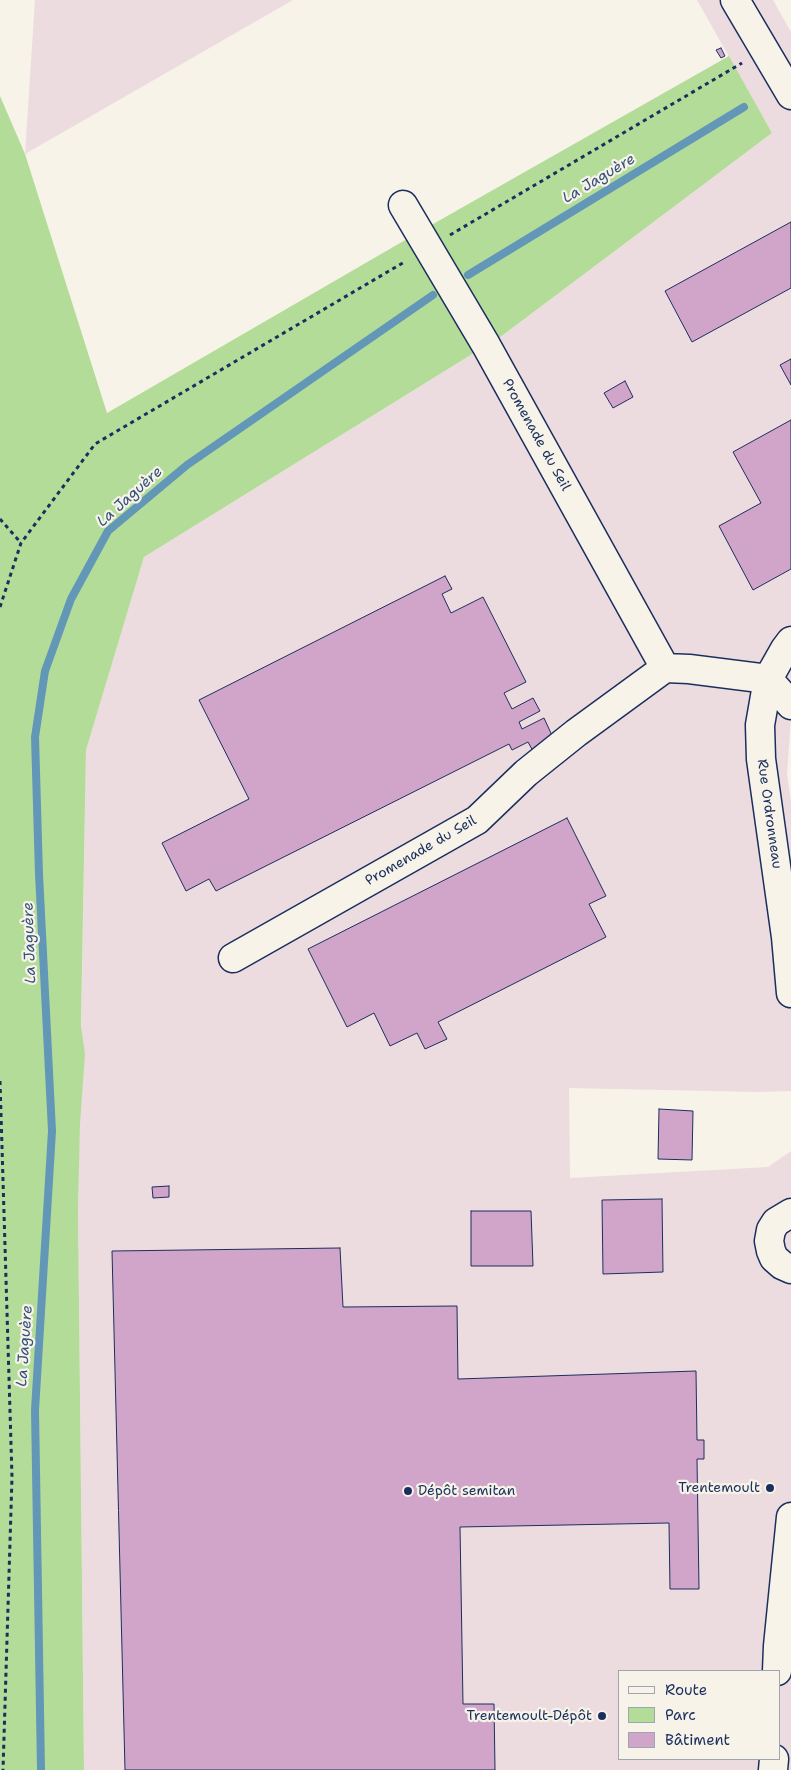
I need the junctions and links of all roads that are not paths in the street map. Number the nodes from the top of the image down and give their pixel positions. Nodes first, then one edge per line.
1 (735, 0) edge
2 (791, 95) edge
3 (403, 205) dead end
4 (791, 641) edge
5 (665, 668) junction
6 (768, 679) junction
7 (791, 705) edge
8 (233, 958) dead end
9 (791, 992) edge
10 (791, 1213) edge
11 (791, 1269) edge
12 (791, 1517) edge
13 (777, 1670) edge

1 - 2 street
3 - 5 street, Promenade du Seil
4 - 6 street, Rue Ordronneau
5 - 6 street
5 - 8 street, Promenade du Seil
6 - 7 street
6 - 9 street, Rue Ordronneau
10 - 11 street
12 - 13 street

